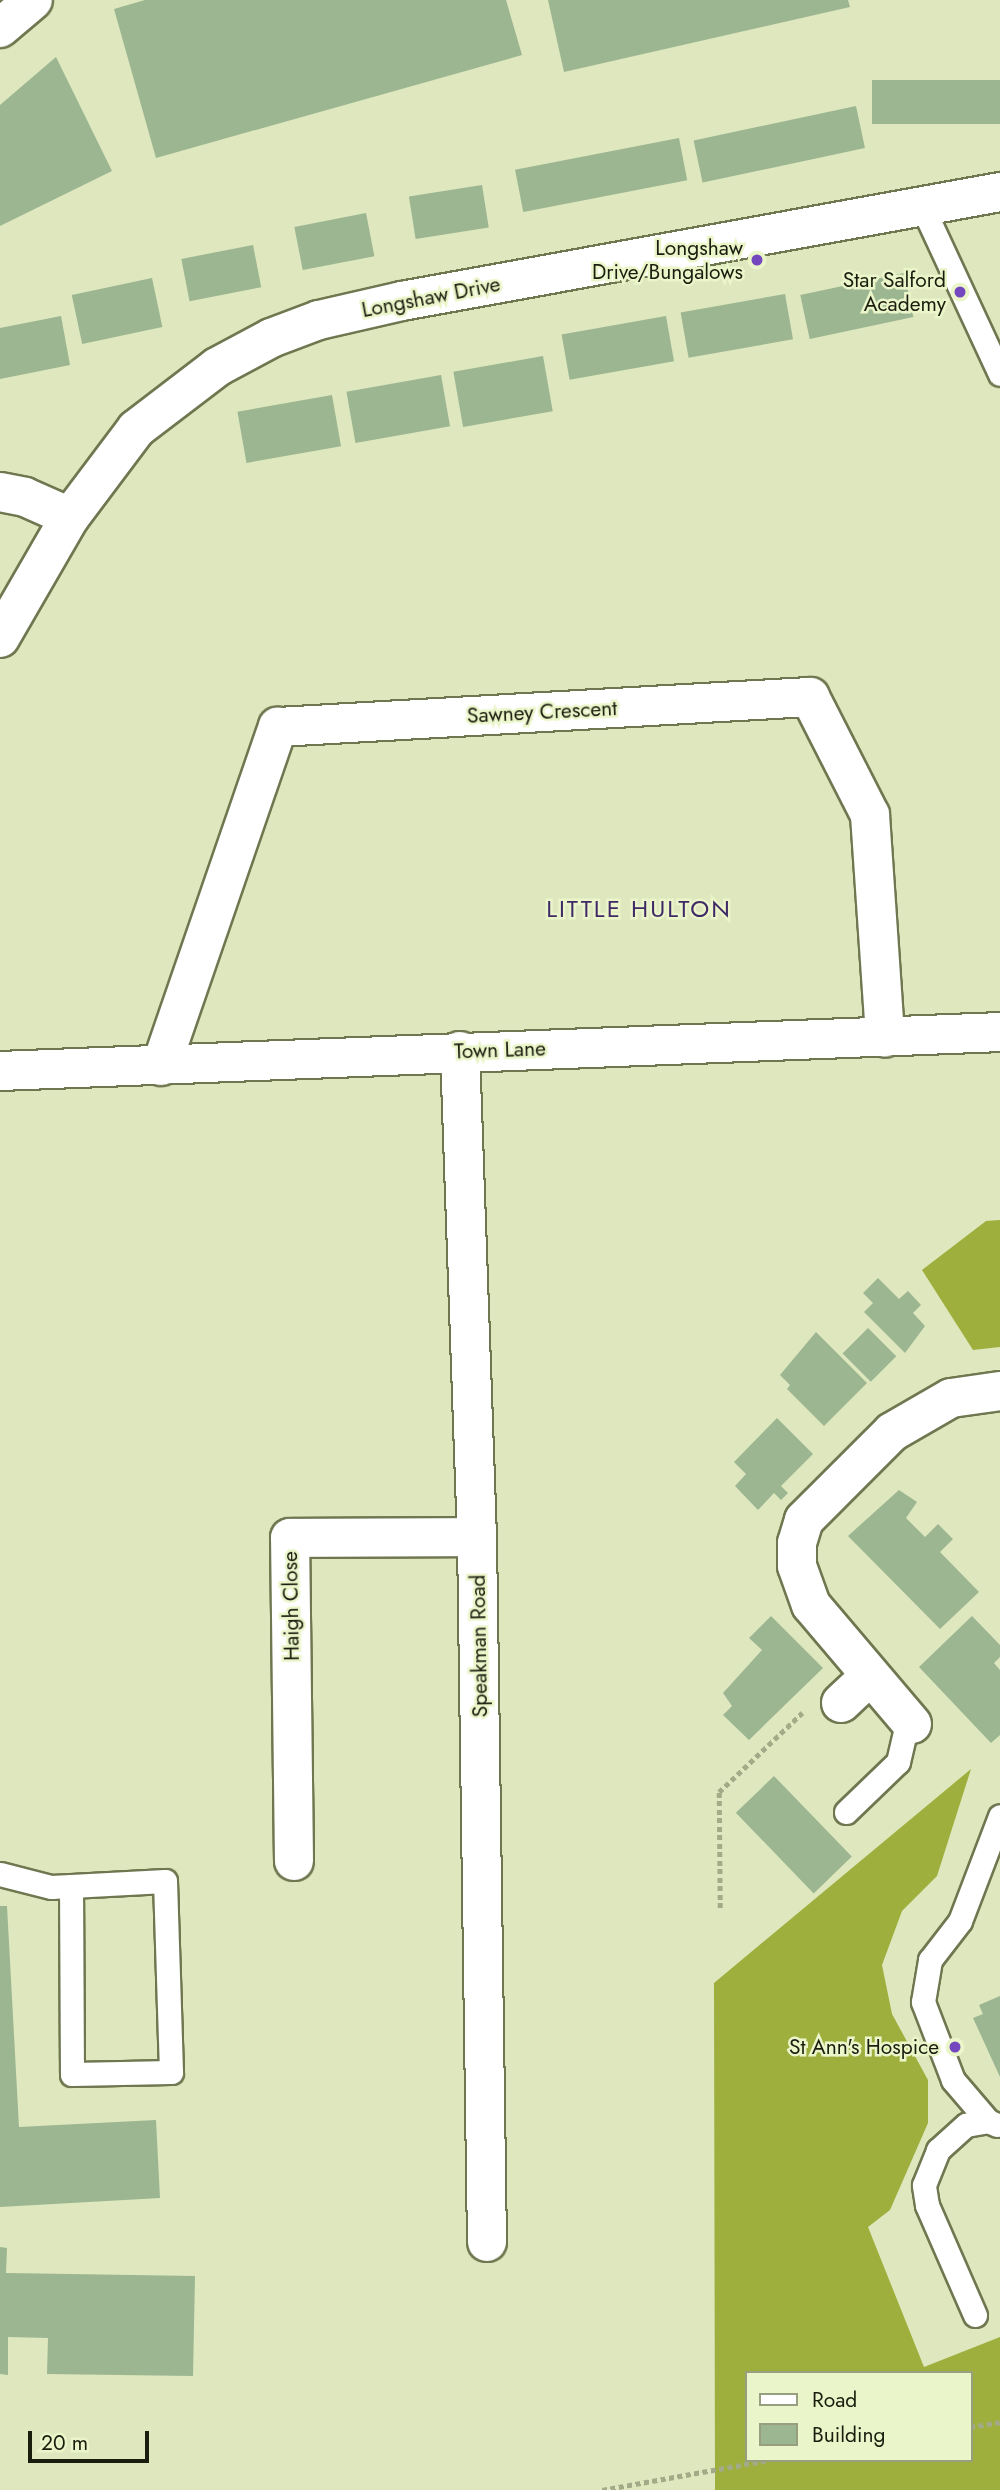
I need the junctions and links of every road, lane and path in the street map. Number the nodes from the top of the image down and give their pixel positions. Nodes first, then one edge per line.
1 (33, 0) edge
2 (0, 28) edge
3 (1000, 192) edge
4 (922, 206) junction
5 (1000, 374) edge
6 (0, 492) edge
7 (71, 517) junction
8 (0, 638) edge
9 (1000, 1032) edge
10 (886, 1037) junction
11 (460, 1051) junction
12 (161, 1066) junction
13 (0, 1071) edge
14 (1000, 1391) edge
15 (477, 1536) junction
16 (870, 1676) junction
17 (841, 1703) joint
18 (910, 1722) joint
19 (846, 1812) dead end
20 (1000, 1816) edge
21 (294, 1861) dead end
22 (0, 1874) edge
23 (61, 1887) junction
24 (720, 1908) dead end
25 (994, 2124) edge
26 (487, 2242) dead end
27 (975, 2315) dead end
28 (1000, 2422) edge
29 (972, 2427) edge
30 (757, 2462) edge
31 (602, 2490) edge

1 - 2 street
3 - 4 street, Longshaw Drive
4 - 5 lane
4 - 7 street, Longshaw Drive
6 - 7 street
7 - 8 street, Longshaw Drive
9 - 10 street, Town Lane
10 - 11 street, Town Lane
10 - 12 street, Sawney Crescent
11 - 12 street, Town Lane
11 - 15 street, Speakman Road
12 - 13 street, Town Lane
14 - 16 street
15 - 21 street, Haigh Close
15 - 26 street, Speakman Road
16 - 17 street
16 - 18 street
17 - 24 path
18 - 19 lane
20 - 25 lane
22 - 23 lane
23 - 23 lane
25 - 27 lane
28 - 29 path
30 - 31 path

